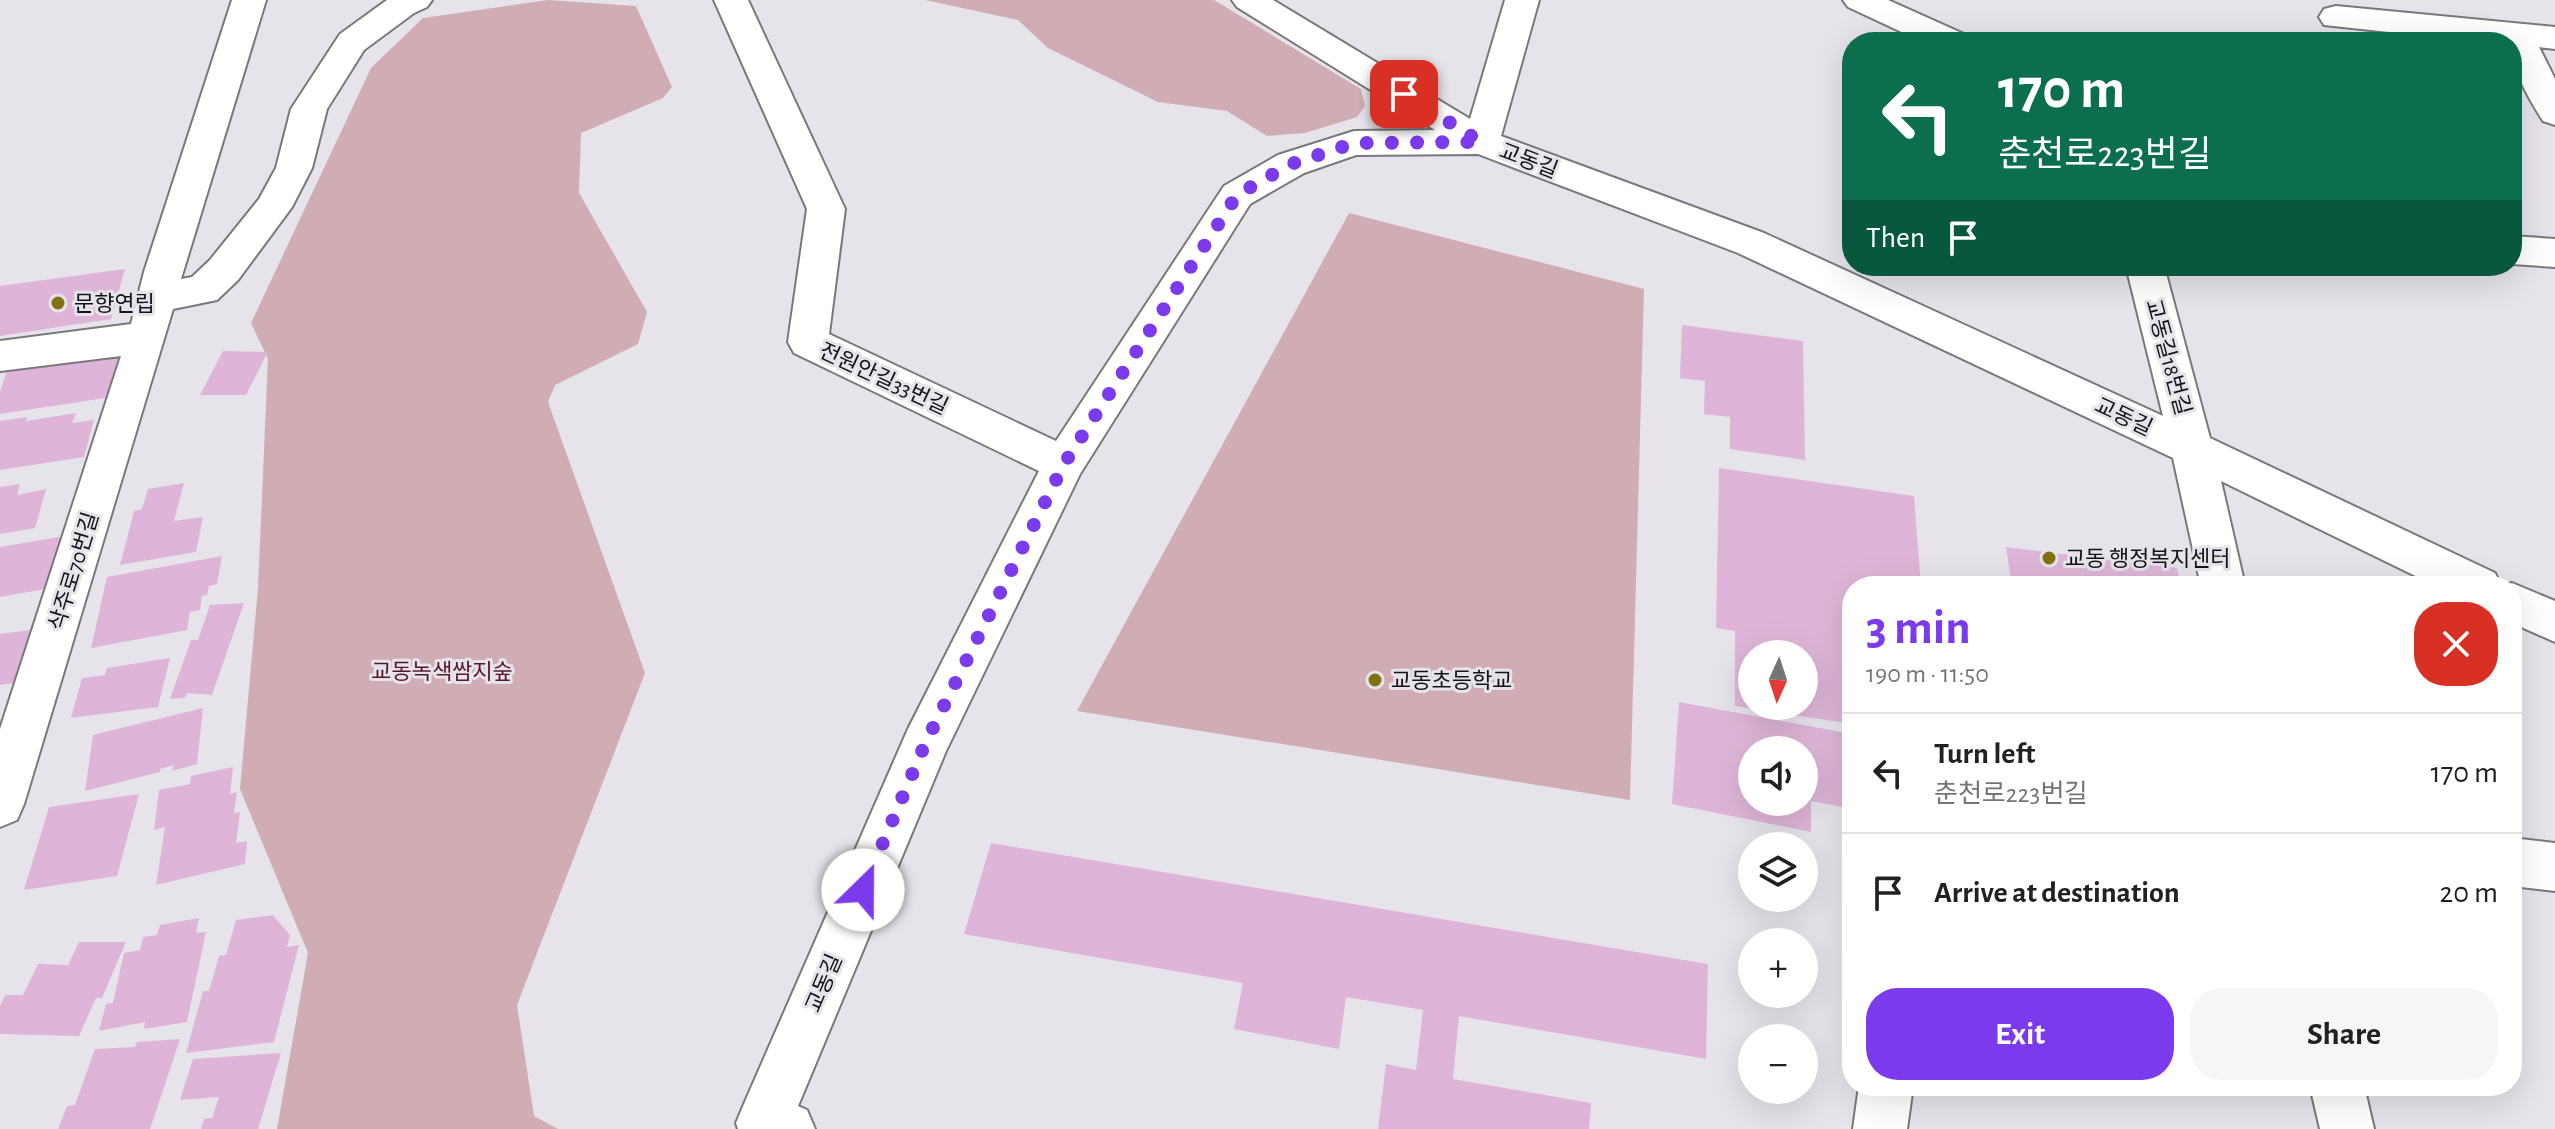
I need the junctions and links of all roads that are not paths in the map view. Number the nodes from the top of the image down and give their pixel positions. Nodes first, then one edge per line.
1 (415, 0) edge
2 (1249, 0) edge
3 (1522, 0) edge
4 (1860, 0) edge
5 (2531, 0) edge
6 (259, 3) edge
7 (734, 3) edge
8 (2336, 20) edge
9 (1930, 32) edge
10 (2471, 32) edge
11 (2522, 36) edge
12 (2554, 38) edge
13 (2522, 48) edge
14 (2555, 113) edge
15 (1481, 142) junction
16 (2522, 251) edge
17 (2555, 253) edge
18 (2148, 276) edge
19 (157, 297) junction
20 (147, 337) junction
21 (0, 356) edge
22 (2192, 448) junction
23 (1064, 464) junction
24 (2221, 576) edge
25 (2458, 576) edge
26 (2522, 607) edge
27 (2555, 622) edge
28 (0, 804) edge
29 (2522, 863) edge
30 (2555, 867) edge
31 (1885, 1096) edge
32 (2339, 1096) edge
33 (788, 1129) edge
34 (1880, 1129) edge
35 (2347, 1129) edge

1 - 19 street
2 - 15 street
3 - 15 street
4 - 9 street
5 - 12 street
6 - 19 street, 삭주로70번길
7 - 23 street, 전원안길33번길
8 - 10 street
11 - 12 street
13 - 14 street
15 - 22 street, 교동길
15 - 23 street, 교동길
16 - 17 street
18 - 22 street, 교동길18번길
19 - 20 street, 삭주로70번길
20 - 21 street
20 - 28 street, 삭주로70번길
22 - 24 street, 교동길18번길
22 - 25 street, 교동길
23 - 33 street, 교동길
26 - 27 street
29 - 30 street
31 - 34 street
32 - 35 street

